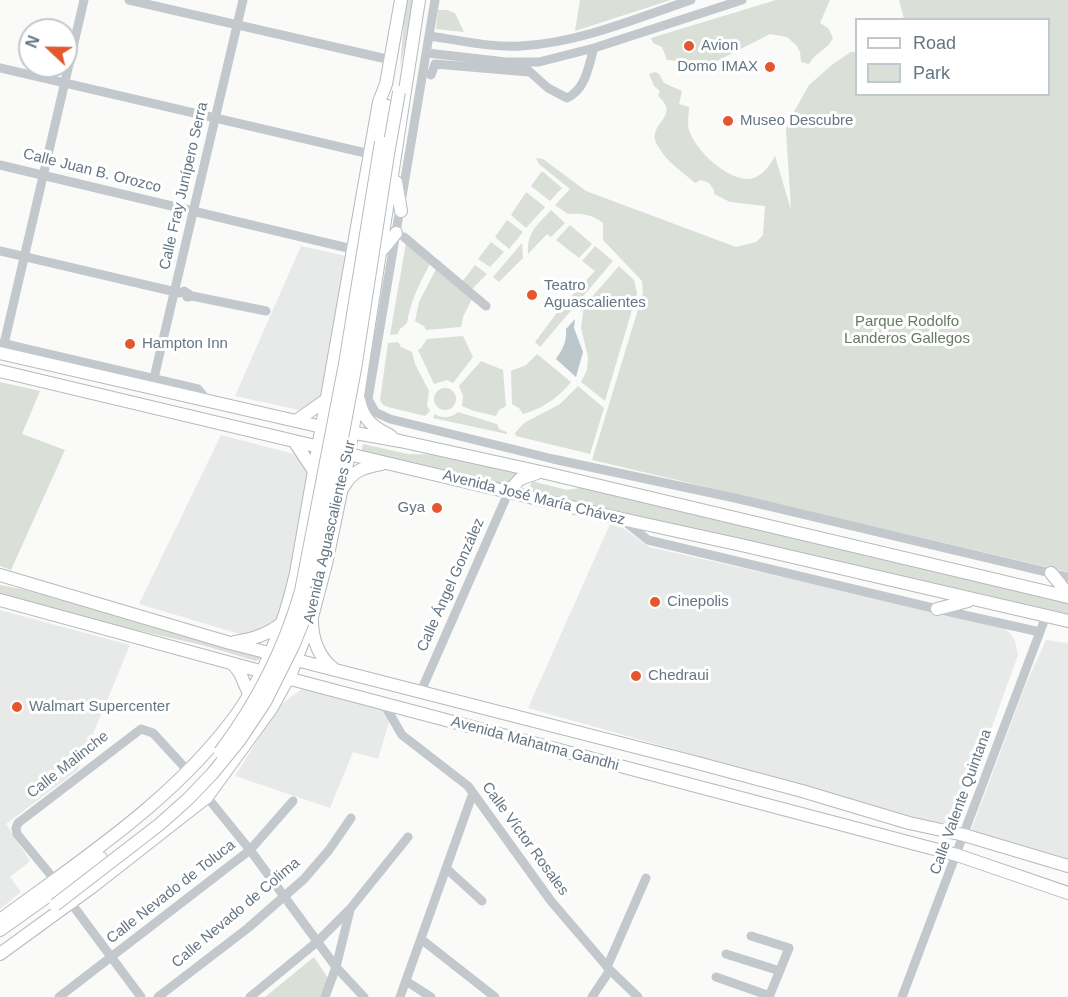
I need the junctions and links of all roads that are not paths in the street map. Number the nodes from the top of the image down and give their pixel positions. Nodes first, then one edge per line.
1 (84, 0) edge
2 (129, 0) edge
3 (243, 0) edge
4 (401, 0) edge
5 (419, 0) edge
6 (435, 0) edge
7 (691, 0) edge
8 (742, 0) edge
9 (415, 19) junction
10 (237, 25) junction
11 (429, 36) junction
12 (594, 48) junction
13 (427, 53) junction
14 (391, 60) junction
15 (520, 63) junction
16 (0, 68) edge
17 (529, 72) junction
18 (431, 75) dead end
19 (65, 83) junction
20 (386, 84) junction
21 (215, 118) junction
22 (370, 154) junction
23 (0, 165) edge
24 (394, 171) junction
25 (44, 175) junction
26 (193, 211) junction
27 (401, 211) junction
28 (400, 235) junction
29 (352, 249) junction
30 (381, 250) junction
31 (0, 251) edge
32 (25, 257) junction
33 (177, 292) junction
34 (486, 306) dead end
35 (266, 311) dead end
36 (340, 321) junction
37 (367, 341) junction
38 (2, 347) edge
39 (0, 371) edge
40 (154, 378) junction
41 (364, 393) junction
42 (207, 400) junction
43 (326, 400) junction
44 (296, 421) junction
45 (321, 427) junction
46 (353, 433) junction
47 (294, 441) junction
48 (400, 441) junction
49 (318, 446) junction
50 (349, 454) junction
51 (553, 459) junction
52 (388, 463) junction
53 (588, 466) junction
54 (314, 471) junction
55 (546, 473) junction
56 (586, 482) junction
57 (509, 491) junction
58 (341, 492) junction
59 (622, 519) junction
60 (1051, 573) junction
61 (4, 577) edge
62 (1068, 577) edge
63 (292, 592) junction
64 (1068, 595) edge
65 (0, 600) edge
66 (317, 600) junction
67 (981, 601) junction
68 (937, 609) junction
69 (1046, 616) junction
70 (312, 617) junction
71 (1068, 621) edge
72 (283, 622) junction
73 (1040, 632) junction
74 (231, 643) junction
75 (270, 653) junction
76 (296, 660) junction
77 (233, 664) junction
78 (261, 671) junction
79 (341, 672) junction
80 (288, 679) junction
81 (318, 687) junction
82 (252, 689) junction
83 (421, 691) junction
84 (278, 696) junction
85 (384, 704) junction
86 (271, 709) junction
87 (188, 771) junction
88 (473, 793) junction
89 (207, 797) junction
90 (293, 801) dead end
91 (351, 818) dead end
92 (964, 835) junction
93 (408, 837) dead end
94 (250, 850) junction
95 (957, 855) junction
96 (1068, 866) edge
97 (447, 869) junction
98 (646, 878) dead end
99 (54, 879) junction
100 (1068, 893) edge
101 (283, 897) junction
102 (482, 901) dead end
103 (71, 903) junction
104 (351, 909) junction
105 (0, 920) edge
106 (0, 930) edge
107 (751, 936) dead end
108 (421, 939) junction
109 (317, 942) junction
110 (0, 945) edge
111 (0, 954) edge
112 (726, 954) dead end
113 (111, 958) junction
114 (336, 967) junction
115 (609, 969) junction
116 (780, 971) junction
117 (716, 977) dead end
118 (406, 981) junction
119 (770, 996) edge
120 (59, 997) edge
121 (141, 997) edge
122 (158, 997) edge
123 (250, 997) edge
124 (325, 997) edge
125 (364, 997) edge
126 (400, 997) edge
127 (431, 997) edge
128 (495, 997) edge
129 (592, 997) edge
130 (638, 997) edge
131 (903, 997) edge

1 - 19 street
2 - 10 street
3 - 10 street, Calle Fray Junípero Serra
4 - 14 main road, Avenida Aguascalientes Sur
5 - 9 main road, Avenida Aguascalientes Sur
6 - 11 street, Avenida Aguascalientes Sur
7 - 11 street
8 - 12 street
9 - 24 main road, Avenida Aguascalientes Sur
9 - 110 main road, Avenida Aguascalientes Sur, bridge
10 - 14 street
10 - 21 street, Calle Fray Junípero Serra
11 - 13 street, Avenida Aguascalientes Sur
12 - 15 street
12 - 17 street
13 - 15 street
13 - 27 street, Avenida Aguascalientes Sur
14 - 20 main road, Avenida Aguascalientes Sur
15 - 17 street
16 - 19 street
17 - 18 street
19 - 21 street
19 - 25 street
20 - 22 main road, Avenida Aguascalientes Sur
20 - 106 main road, Avenida Aguascalientes Sur, bridge
21 - 22 street
21 - 26 street, Calle Fray Junípero Serra
22 - 29 main road, Avenida Aguascalientes Sur
23 - 25 street, Calle Juan B. Orozco
24 - 27 main road
24 - 30 main road, Avenida Aguascalientes Sur
25 - 26 street, Calle Juan B. Orozco
25 - 32 street
26 - 29 street, Calle Juan B. Orozco
26 - 33 street, Calle Fray Junípero Serra
27 - 28 street, Avenida Aguascalientes Sur
28 - 30 main road
28 - 34 street
28 - 41 street, Avenida Aguascalientes Sur
29 - 36 main road, Avenida Aguascalientes Sur
30 - 37 main road, Avenida Aguascalientes Sur
31 - 32 street
32 - 33 street
32 - 38 street
33 - 35 street
33 - 40 street, Calle Fray Junípero Serra
36 - 37 main road
36 - 43 main road, Avenida Aguascalientes Sur
37 - 41 main road, Avenida Aguascalientes Sur
38 - 40 street, Avenida José María Chávez
38 - 42 main road, Avenida José María Chávez
39 - 47 main road, Avenida José María Chávez
40 - 42 street, Avenida José María Chávez
41 - 46 main road, Avenida Aguascalientes Sur
41 - 48 main road
41 - 51 street
42 - 44 main road, Avenida José María Chávez
43 - 44 main road
43 - 45 main road, Avenida Aguascalientes Sur
44 - 45 main road, Avenida José María Chávez
45 - 46 main road, Avenida José María Chávez
45 - 49 main road, Avenida Aguascalientes Sur
46 - 48 main road, Avenida José María Chávez
46 - 50 main road, Avenida Aguascalientes Sur
47 - 49 main road, Avenida José María Chávez
47 - 54 main road
48 - 55 main road, Avenida José María Chávez
49 - 50 main road, Avenida José María Chávez
49 - 54 main road, Avenida Aguascalientes Sur
50 - 52 main road, Avenida José María Chávez
50 - 58 main road, Avenida Aguascalientes Sur
51 - 53 street
51 - 55 street
52 - 57 main road, Avenida José María Chávez
52 - 58 main road
53 - 56 street
53 - 60 street
54 - 63 main road, Avenida Aguascalientes Sur
55 - 56 main road, Avenida José María Chávez
55 - 57 main road
56 - 64 main road, Avenida José María Chávez
57 - 59 main road, Avenida José María Chávez
57 - 83 street, Calle Ángel González
58 - 66 main road, Avenida Aguascalientes Sur
59 - 67 main road, Avenida José María Chávez
59 - 68 street
60 - 62 street
60 - 64 main road
61 - 74 main road, Avenida Mahatma Gandhi
63 - 66 main road
63 - 72 main road, Avenida Aguascalientes Sur
65 - 77 main road, Avenida Mahatma Gandhi
66 - 70 main road, Avenida Aguascalientes Sur
67 - 68 main road
67 - 69 main road, Avenida José María Chávez
68 - 73 street
69 - 71 main road, Avenida José María Chávez
69 - 73 street, Calle Valente Quintana
70 - 76 main road, Avenida Aguascalientes Sur
70 - 79 main road
72 - 74 main road
72 - 75 main road, Avenida Aguascalientes Sur
73 - 92 street, Calle Valente Quintana
74 - 75 main road, Avenida Mahatma Gandhi
75 - 76 main road, Avenida Mahatma Gandhi
75 - 78 main road, Avenida Aguascalientes Sur
76 - 79 main road, Avenida Mahatma Gandhi
76 - 80 main road, Avenida Aguascalientes Sur
77 - 78 main road, Avenida Mahatma Gandhi
77 - 82 main road
78 - 80 main road, Avenida Mahatma Gandhi
78 - 82 main road, Avenida Aguascalientes Sur
79 - 83 main road, Avenida Mahatma Gandhi
80 - 81 main road, Avenida Mahatma Gandhi
80 - 84 main road, Avenida Aguascalientes Sur
81 - 85 main road, Avenida Mahatma Gandhi
81 - 86 main road
82 - 84 main road
82 - 87 main road, Avenida Aguascalientes Sur
83 - 92 main road, Avenida Mahatma Gandhi
84 - 86 main road, Avenida Aguascalientes Sur
85 - 88 street, Calle Víctor Rosales
85 - 95 main road, Avenida Mahatma Gandhi
86 - 89 main road, Avenida Aguascalientes Sur
87 - 99 main road, Avenida Aguascalientes Sur
87 - 99 street, Calle Malinche
88 - 97 street
88 - 115 street, Calle Víctor Rosales
89 - 94 street
89 - 103 main road, Avenida Aguascalientes Sur
90 - 94 street, Calle Nevado de Toluca
91 - 101 street, Calle Nevado de Colima
92 - 95 street, Calle Valente Quintana
92 - 96 main road, Avenida Mahatma Gandhi
93 - 104 street
94 - 101 street
94 - 113 street, Calle Nevado de Toluca
95 - 100 main road, Avenida Mahatma Gandhi
95 - 131 street, Calle Valente Quintana
97 - 102 street
97 - 108 street
98 - 115 street
99 - 105 main road, Avenida Aguascalientes Sur
101 - 109 street
101 - 122 street, Calle Nevado de Colima
103 - 111 main road, Avenida Aguascalientes Sur
103 - 113 street
104 - 109 street
104 - 114 street
107 - 116 street
108 - 118 street
108 - 128 street
109 - 114 street
109 - 123 street
112 - 116 street
113 - 120 street, Calle Nevado de Toluca
113 - 121 street
114 - 124 street
114 - 125 street
115 - 129 street
115 - 130 street, Calle Víctor Rosales
116 - 119 street
117 - 119 street
118 - 126 street
118 - 127 street

